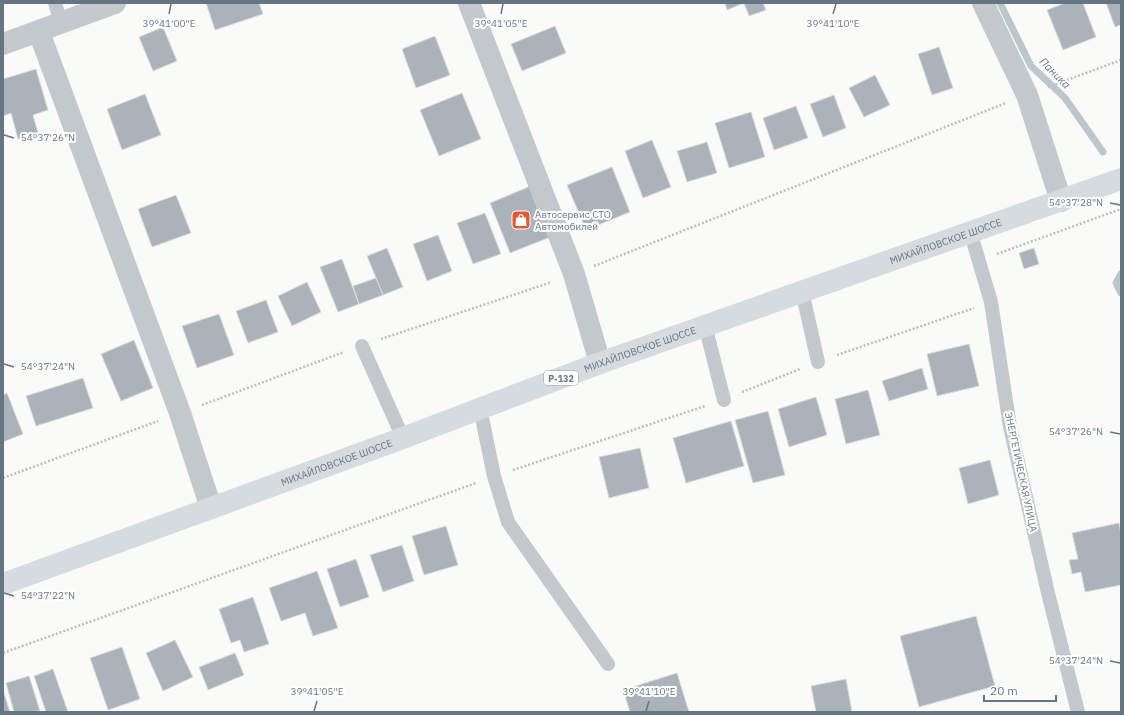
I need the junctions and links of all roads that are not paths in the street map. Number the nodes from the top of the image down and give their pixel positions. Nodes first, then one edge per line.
1 (115, 3) edge
2 (469, 3) edge
3 (983, 3) edge
4 (58, 13) edge
5 (39, 32) junction
6 (3, 44) edge
7 (1121, 179) edge
8 (1061, 201) junction
9 (970, 231) junction
10 (802, 291) junction
11 (705, 325) junction
12 (362, 346) road end
13 (818, 362) dead end
14 (600, 363) junction
15 (724, 400) dead end
16 (480, 408) junction
17 (403, 438) junction
18 (211, 508) junction
19 (3, 584) edge
20 (608, 664) dead end
21 (1078, 712) edge

1 - 4 street
2 - 14 street
3 - 8 street
4 - 5 street
5 - 6 street
5 - 18 street
7 - 8 main road, МИХАЙЛОВСКОЕ ШОССЕ / Р-132
8 - 9 main road, МИХАЙЛОВСКОЕ ШОССЕ / Р-132
9 - 10 main road, МИХАЙЛОВСКОЕ ШОССЕ / Р-132
9 - 21 lane, ЭНЕРГЕТИЧЕСКАЯ УЛИЦА
10 - 11 main road, МИХАЙЛОВСКОЕ ШОССЕ / Р-132
10 - 13 lane
11 - 14 main road, МИХАЙЛОВСКОЕ ШОССЕ / Р-132
11 - 15 lane
12 - 17 lane
14 - 16 main road, МИХАЙЛОВСКОЕ ШОССЕ / Р-132
16 - 17 main road, МИХАЙЛОВСКОЕ ШОССЕ / Р-132
16 - 20 lane
17 - 18 main road, МИХАЙЛОВСКОЕ ШОССЕ / Р-132
18 - 19 main road, МИХАЙЛОВСКОЕ ШОССЕ / Р-132

